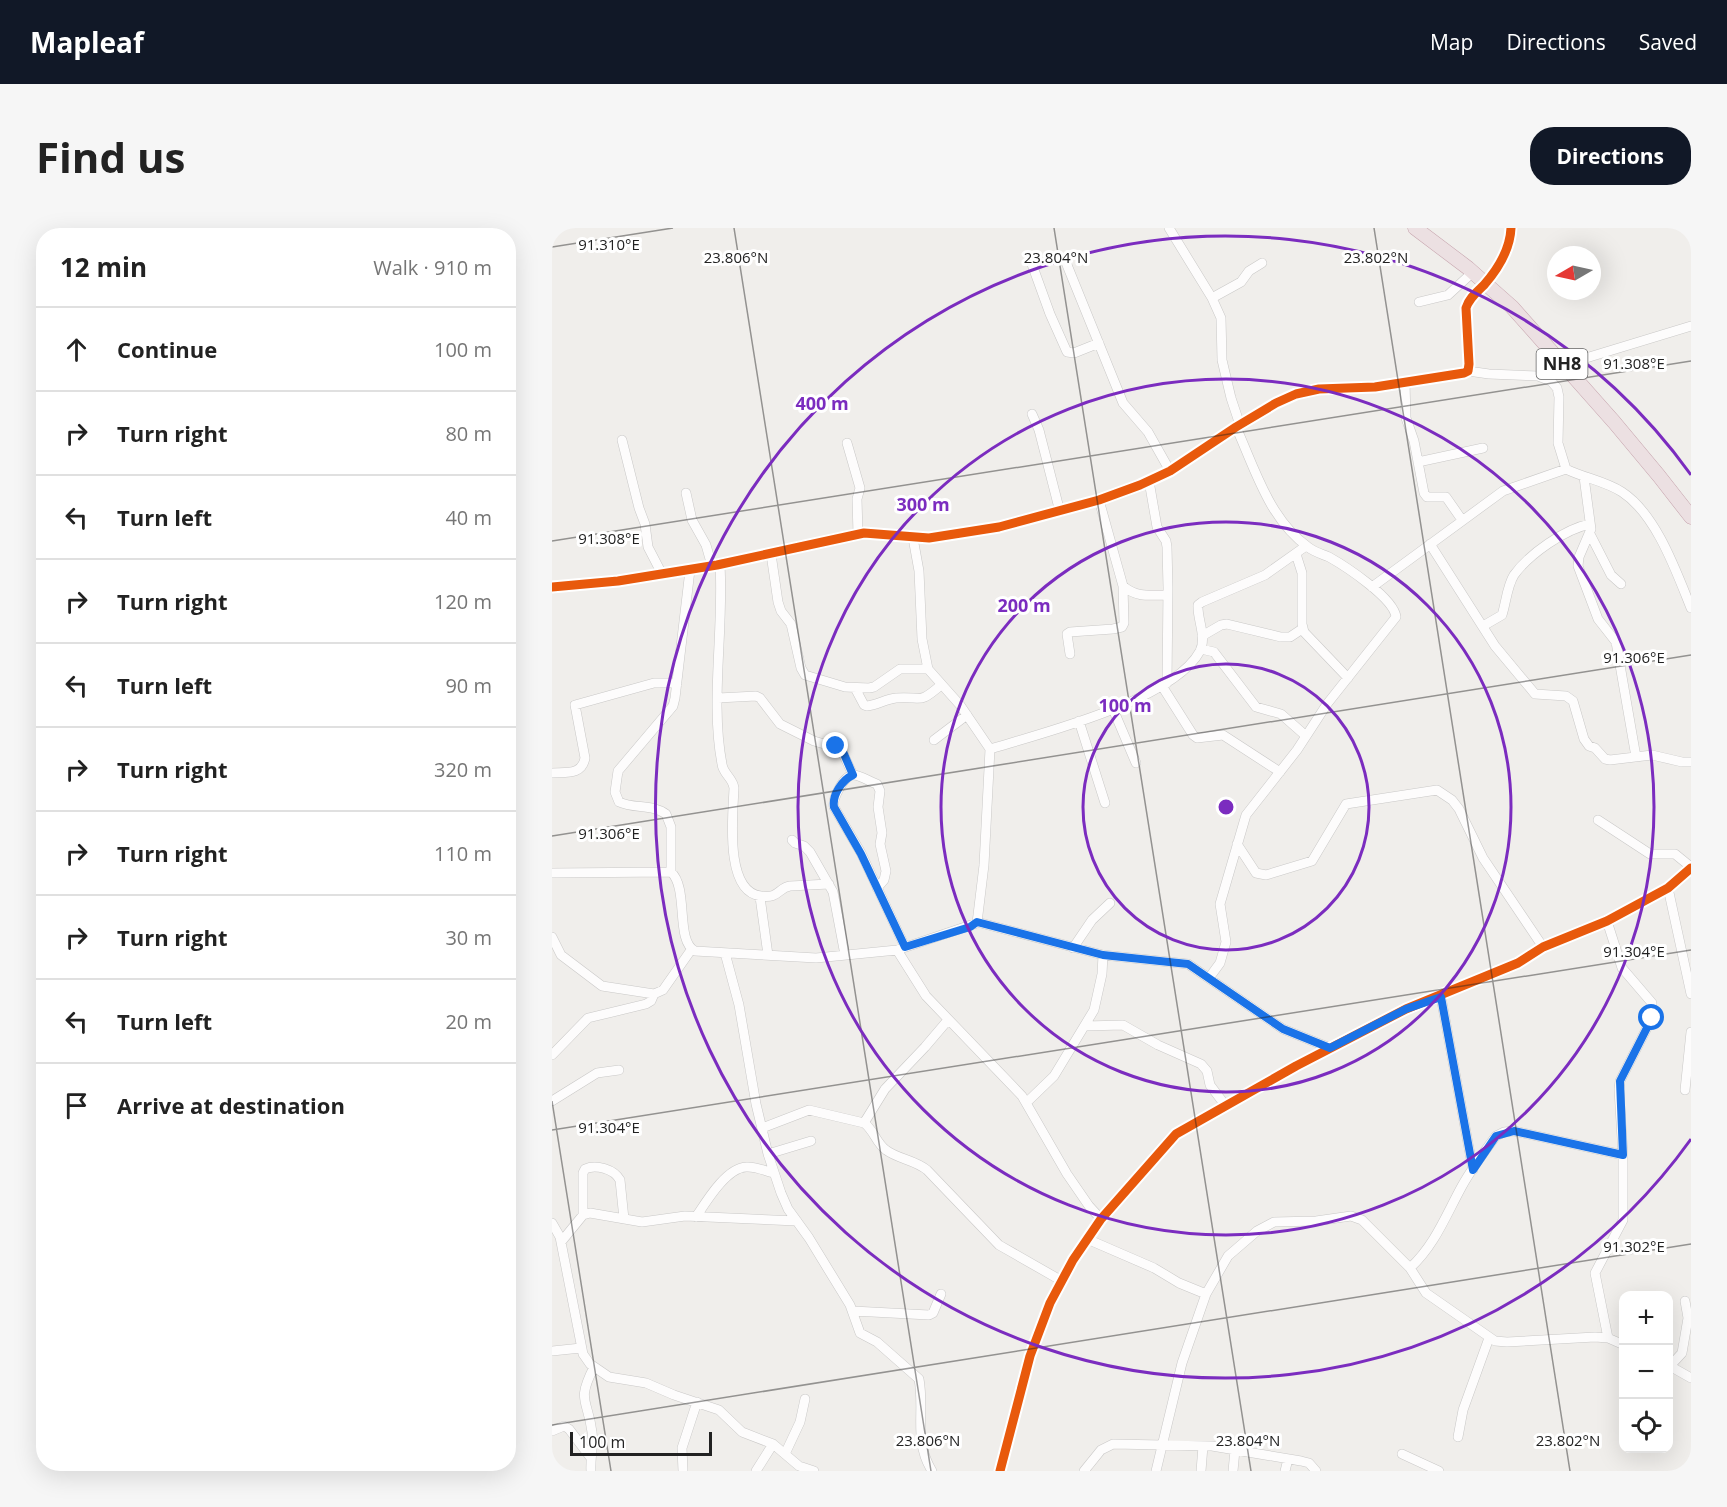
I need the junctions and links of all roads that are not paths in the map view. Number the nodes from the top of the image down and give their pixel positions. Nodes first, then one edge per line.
1 (1169, 228) edge
2 (1415, 228) edge
3 (1511, 228) edge
4 (1029, 256) dead end
5 (1065, 260) dead end
6 (1262, 263) dead end
7 (1473, 272) junction
8 (1485, 283) junction
9 (1212, 298) junction
10 (1419, 302) dead end
11 (1691, 326) edge
12 (1099, 343) junction
13 (1563, 365) junction
14 (1468, 371) junction
15 (1405, 383) junction
16 (1032, 414) dead end
17 (1238, 426) junction
18 (622, 440) dead end
19 (847, 443) dead end
20 (1483, 448) dead end
21 (1418, 462) junction
22 (1566, 469) junction
23 (1170, 471) junction
24 (1584, 477) junction
25 (1149, 481) junction
26 (686, 493) dead end
27 (1099, 500) junction
28 (1060, 512) junction
29 (1691, 518) edge
30 (1462, 520) junction
31 (1590, 529) junction
32 (858, 534) junction
33 (913, 538) junction
34 (1430, 544) junction
35 (1306, 546) junction
36 (771, 554) junction
37 (1296, 554) junction
38 (716, 565) junction
39 (690, 570) junction
40 (662, 574) junction
41 (1621, 584) dead end
42 (1123, 586) junction
43 (552, 587) edge
44 (1372, 587) junction
45 (1168, 595) junction
46 (1691, 608) edge
47 (1483, 626) junction
48 (1302, 628) junction
49 (1202, 636) junction
50 (1201, 650) junction
51 (1070, 654) dead end
52 (928, 669) junction
53 (1348, 678) junction
54 (677, 683) junction
55 (941, 684) junction
56 (1165, 684) junction
57 (855, 688) junction
58 (718, 698) junction
59 (1113, 709) junction
60 (967, 715) junction
61 (1079, 721) junction
62 (1306, 736) junction
63 (933, 740) dead end
64 (990, 749) junction
65 (1636, 757) junction
66 (1691, 762) edge
67 (1136, 763) dead end
68 (1280, 772) junction
69 (552, 773) edge
70 (853, 775) junction
71 (1105, 803) dead end
72 (1598, 820) dead end
73 (792, 840) dead end
74 (1237, 844) junction
75 (881, 849) junction
76 (861, 854) junction
77 (1691, 868) edge
78 (671, 872) junction
79 (552, 873) edge
80 (829, 884) junction
81 (877, 888) junction
82 (1668, 888) junction
83 (760, 897) junction
84 (1110, 903) dead end
85 (1607, 921) junction
86 (977, 922) junction
87 (552, 937) edge
88 (1543, 947) junction
89 (1073, 948) junction
90 (901, 949) junction
91 (691, 950) junction
92 (725, 953) junction
93 (768, 955) junction
94 (844, 955) junction
95 (1103, 955) junction
96 (1688, 959) edge
97 (1209, 978) junction
98 (654, 994) junction
99 (1691, 994) edge
100 (1441, 997) junction
101 (948, 1020) junction
102 (1085, 1026) junction
103 (1691, 1032) edge
104 (1330, 1048) junction
105 (552, 1055) edge
106 (619, 1070) dead end
107 (1685, 1090) dead end
108 (552, 1101) edge
109 (1026, 1103) junction
110 (1225, 1105) junction
111 (864, 1124) junction
112 (762, 1128) junction
113 (811, 1141) dead end
114 (768, 1154) junction
115 (1623, 1155) junction
116 (1473, 1170) junction
117 (774, 1173) junction
118 (583, 1215) junction
119 (696, 1217) junction
120 (624, 1219) junction
121 (1101, 1219) junction
122 (797, 1221) junction
123 (552, 1223) edge
124 (1087, 1239) junction
125 (561, 1242) junction
126 (1410, 1268) junction
127 (1062, 1281) junction
128 (1206, 1293) junction
129 (941, 1294) dead end
130 (1685, 1300) dead end
131 (853, 1311) junction
132 (1489, 1338) junction
133 (1608, 1338) junction
134 (1619, 1343) edge
135 (581, 1348) junction
136 (552, 1351) edge
137 (1673, 1361) edge
138 (594, 1367) junction
139 (1673, 1367) edge
140 (1691, 1378) edge
141 (805, 1399) dead end
142 (697, 1402) junction
143 (552, 1431) edge
144 (1458, 1437) dead end
145 (773, 1444) junction
146 (1161, 1445) junction
147 (1203, 1446) junction
148 (1235, 1450) junction
149 (785, 1454) junction
150 (1402, 1454) dead end
151 (591, 1458) junction
152 (1288, 1459) junction
153 (591, 1471) edge
154 (683, 1471) edge
155 (756, 1471) edge
156 (814, 1471) edge
157 (932, 1471) edge
158 (1000, 1471) edge
159 (1084, 1471) edge
160 (1156, 1471) edge
161 (1201, 1471) edge
162 (1233, 1471) edge
163 (1285, 1471) edge
164 (1316, 1471) edge
165 (1439, 1471) edge

1 - 9 street
2 - 7 highway, NH8
3 - 8 street
4 - 12 street
5 - 12 street
6 - 9 street
7 - 8 highway, NH8
7 - 10 street
8 - 13 highway, NH8
8 - 14 street
9 - 17 street
11 - 13 street
12 - 23 street
13 - 29 highway, NH8
14 - 15 street
14 - 22 street
15 - 17 street
15 - 21 street
16 - 28 street
17 - 23 street
17 - 35 street
18 - 40 street
19 - 32 street
20 - 21 street
21 - 30 street
22 - 24 street
22 - 30 street
23 - 25 street
24 - 31 street
24 - 46 street
25 - 27 street
25 - 45 street
26 - 38 street
27 - 28 street
27 - 42 street
28 - 33 street
30 - 34 street
31 - 41 street
31 - 47 street
31 - 65 street
32 - 33 street
32 - 36 street
33 - 52 street
34 - 44 street
34 - 47 street
35 - 37 street
35 - 44 street
36 - 38 street
36 - 57 street
37 - 48 street
37 - 49 street
38 - 39 street
38 - 58 street
39 - 40 street
39 - 54 street
40 - 43 street
42 - 45 street
42 - 51 street
44 - 53 street
45 - 56 street
47 - 65 street
48 - 49 street
48 - 53 street
49 - 50 street
50 - 56 street
50 - 62 street
52 - 55 street
52 - 57 street
53 - 62 street
54 - 69 street
54 - 78 street
55 - 57 street
55 - 60 street
56 - 59 street
56 - 68 street
58 - 70 street
58 - 83 street
59 - 61 street
59 - 67 street
60 - 63 street
60 - 64 street
61 - 64 street
61 - 71 street
62 - 68 street
64 - 86 street
65 - 66 street
68 - 74 street
70 - 75 street
70 - 76 street
72 - 77 street
73 - 80 street
74 - 88 street
74 - 97 street
75 - 76 street
75 - 81 street
76 - 81 street
77 - 82 street
78 - 79 street
78 - 91 street
80 - 83 street
80 - 94 street
81 - 90 street
82 - 85 street
82 - 96 street
83 - 93 street
84 - 89 street
85 - 88 street
85 - 115 street
86 - 89 street
86 - 90 street
87 - 98 street
88 - 100 street
89 - 95 street
90 - 94 street
90 - 101 street
91 - 92 street
91 - 98 street
92 - 93 street
92 - 112 street
93 - 94 street
95 - 97 street
95 - 102 street
96 - 99 street
97 - 104 street
98 - 105 street
100 - 104 street
100 - 116 street
101 - 109 street
101 - 111 street
102 - 109 street
102 - 110 street
103 - 107 street
104 - 110 street
106 - 108 street
109 - 121 street
110 - 121 street
111 - 112 street
111 - 127 street
112 - 114 street
113 - 114 street
114 - 117 street
115 - 116 street
115 - 133 street
116 - 126 street
117 - 119 street
117 - 122 street
118 - 120 street
118 - 120 street
118 - 125 street
119 - 120 street
119 - 122 street
121 - 124 street
122 - 131 street
123 - 125 street
124 - 127 street
124 - 128 street
125 - 135 street
126 - 128 street
126 - 132 street
127 - 158 street
128 - 146 street
129 - 131 street
130 - 137 street
131 - 157 street
132 - 133 street
132 - 144 street
133 - 134 street
135 - 136 street
135 - 138 street
138 - 142 street
138 - 151 street
139 - 140 street
141 - 149 street
142 - 145 street
142 - 154 street
143 - 151 street
145 - 149 street
145 - 155 street
146 - 147 street
146 - 159 street
146 - 160 street
147 - 148 street
147 - 161 street
148 - 152 street
148 - 162 street
149 - 156 street
150 - 165 street
151 - 153 street
152 - 163 street
152 - 164 street

